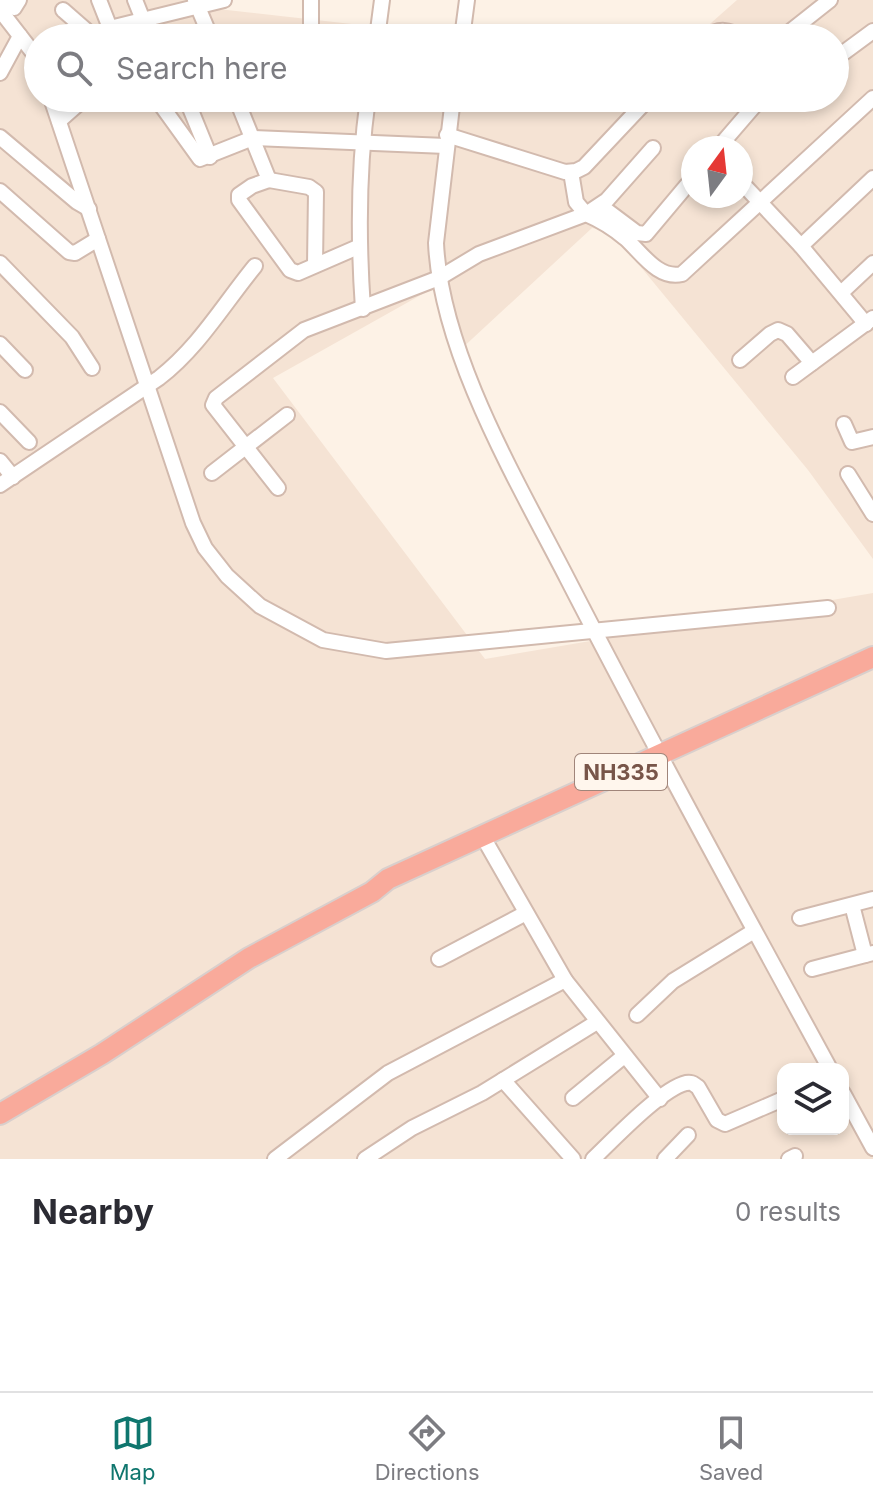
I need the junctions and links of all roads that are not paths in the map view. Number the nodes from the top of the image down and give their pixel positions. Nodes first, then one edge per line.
1 (5, 0) edge
2 (19, 0) edge
3 (99, 0) edge
4 (135, 0) edge
5 (224, 0) edge
6 (311, 0) edge
7 (382, 0) edge
8 (467, 0) edge
9 (830, 0) edge
10 (197, 3) edge
11 (0, 10) edge
12 (63, 10) dead end
13 (143, 20) junction
14 (79, 24) edge
15 (104, 24) edge
16 (132, 24) edge
17 (205, 24) edge
18 (311, 24) edge
19 (379, 24) edge
20 (464, 24) edge
21 (800, 24) edge
22 (873, 31) edge
23 (20, 36) junction
24 (24, 41) edge
25 (849, 49) edge
26 (0, 73) edge
27 (873, 98) edge
28 (56, 112) edge
29 (69, 112) edge
30 (166, 112) edge
31 (192, 112) edge
32 (242, 112) edge
33 (366, 112) edge
34 (451, 112) edge
35 (636, 112) edge
36 (749, 112) edge
37 (59, 121) junction
38 (728, 136) edge
39 (0, 137) edge
40 (253, 138) junction
41 (447, 140) junction
42 (362, 142) junction
43 (653, 148) dead end
44 (210, 157) junction
45 (571, 172) junction
46 (873, 178) edge
47 (269, 180) junction
48 (0, 191) edge
49 (681, 192) edge
50 (753, 195) edge
51 (760, 202) junction
52 (601, 206) junction
53 (89, 209) junction
54 (586, 214) junction
55 (98, 239) junction
56 (801, 246) junction
57 (358, 247) junction
58 (0, 263) edge
59 (873, 263) edge
60 (315, 265) junction
61 (255, 266) dead end
62 (439, 278) junction
63 (841, 293) junction
64 (363, 309) junction
65 (870, 321) edge
66 (0, 344) edge
67 (740, 360) dead end
68 (812, 363) junction
69 (92, 368) dead end
70 (25, 370) dead end
71 (793, 377) dead end
72 (147, 385) junction
73 (0, 412) edge
74 (287, 415) dead end
75 (844, 424) dead end
76 (873, 437) edge
77 (29, 442) dead end
78 (245, 447) junction
79 (0, 461) edge
80 (212, 473) dead end
81 (848, 474) dead end
82 (6, 481) edge
83 (278, 488) dead end
84 (873, 514) edge
85 (828, 608) dead end
86 (594, 630) junction
87 (873, 657) edge
88 (873, 667) edge
89 (661, 759) junction
90 (487, 844) junction
91 (372, 892) junction
92 (873, 899) edge
93 (852, 905) junction
94 (526, 913) junction
95 (800, 918) dead end
96 (754, 931) junction
97 (871, 954) edge
98 (439, 959) dead end
99 (812, 969) dead end
100 (565, 980) junction
101 (637, 1015) dead end
102 (597, 1022) junction
103 (624, 1056) junction
104 (827, 1063) edge
105 (503, 1080) junction
106 (573, 1098) dead end
107 (660, 1099) junction
108 (777, 1102) edge
109 (849, 1104) edge
110 (873, 1111) edge
111 (0, 1114) edge
112 (860, 1124) junction
113 (688, 1135) dead end
114 (873, 1148) edge
115 (275, 1159) edge
116 (365, 1159) edge
117 (573, 1159) edge
118 (593, 1159) edge
119 (665, 1159) edge

1 - 2 street
3 - 15 street
4 - 13 street
5 - 10 street
6 - 18 street
7 - 19 street
8 - 20 street
9 - 21 street
10 - 13 street
10 - 17 street
11 - 23 street
12 - 14 street
13 - 16 street
22 - 25 street
23 - 24 street
23 - 26 street
27 - 51 street
28 - 37 street
29 - 37 street
30 - 44 street
31 - 44 street
32 - 40 street
33 - 42 street
34 - 41 street
35 - 45 street
36 - 38 street
37 - 53 street
39 - 53 street
40 - 42 street
40 - 44 street
40 - 47 street
41 - 42 street
41 - 45 street
41 - 62 street
42 - 57 street
43 - 52 street
45 - 54 street
46 - 56 street
47 - 60 street
47 - 60 street
48 - 55 street
49 - 52 street
50 - 51 street
51 - 54 street
51 - 56 street
52 - 54 street
53 - 55 street
54 - 62 street
55 - 72 street
56 - 63 street
57 - 60 street
57 - 64 street
58 - 69 street
59 - 63 street
61 - 72 street
62 - 64 street
62 - 86 street
63 - 65 street
64 - 78 street
65 - 68 street
66 - 70 street
67 - 68 street
68 - 71 street
72 - 82 street
72 - 86 street
73 - 77 street
74 - 78 street
75 - 76 street
78 - 80 street
78 - 83 street
79 - 82 street
81 - 84 street
85 - 86 street
86 - 89 street
87 - 89 highway, NH335
88 - 89 highway, NH335
89 - 90 highway, NH335
89 - 91 highway, NH335
89 - 96 street
90 - 91 highway, NH335
90 - 94 street
91 - 111 highway, NH335
92 - 93 street
93 - 95 street
93 - 97 street
94 - 98 street
94 - 100 street
96 - 101 street
96 - 104 street
97 - 99 street
100 - 102 street
100 - 115 street
102 - 103 street
102 - 105 street
103 - 106 street
103 - 107 street
105 - 116 street
105 - 117 street
107 - 108 street
107 - 118 street
109 - 112 street
110 - 112 street
112 - 114 street
113 - 119 street

